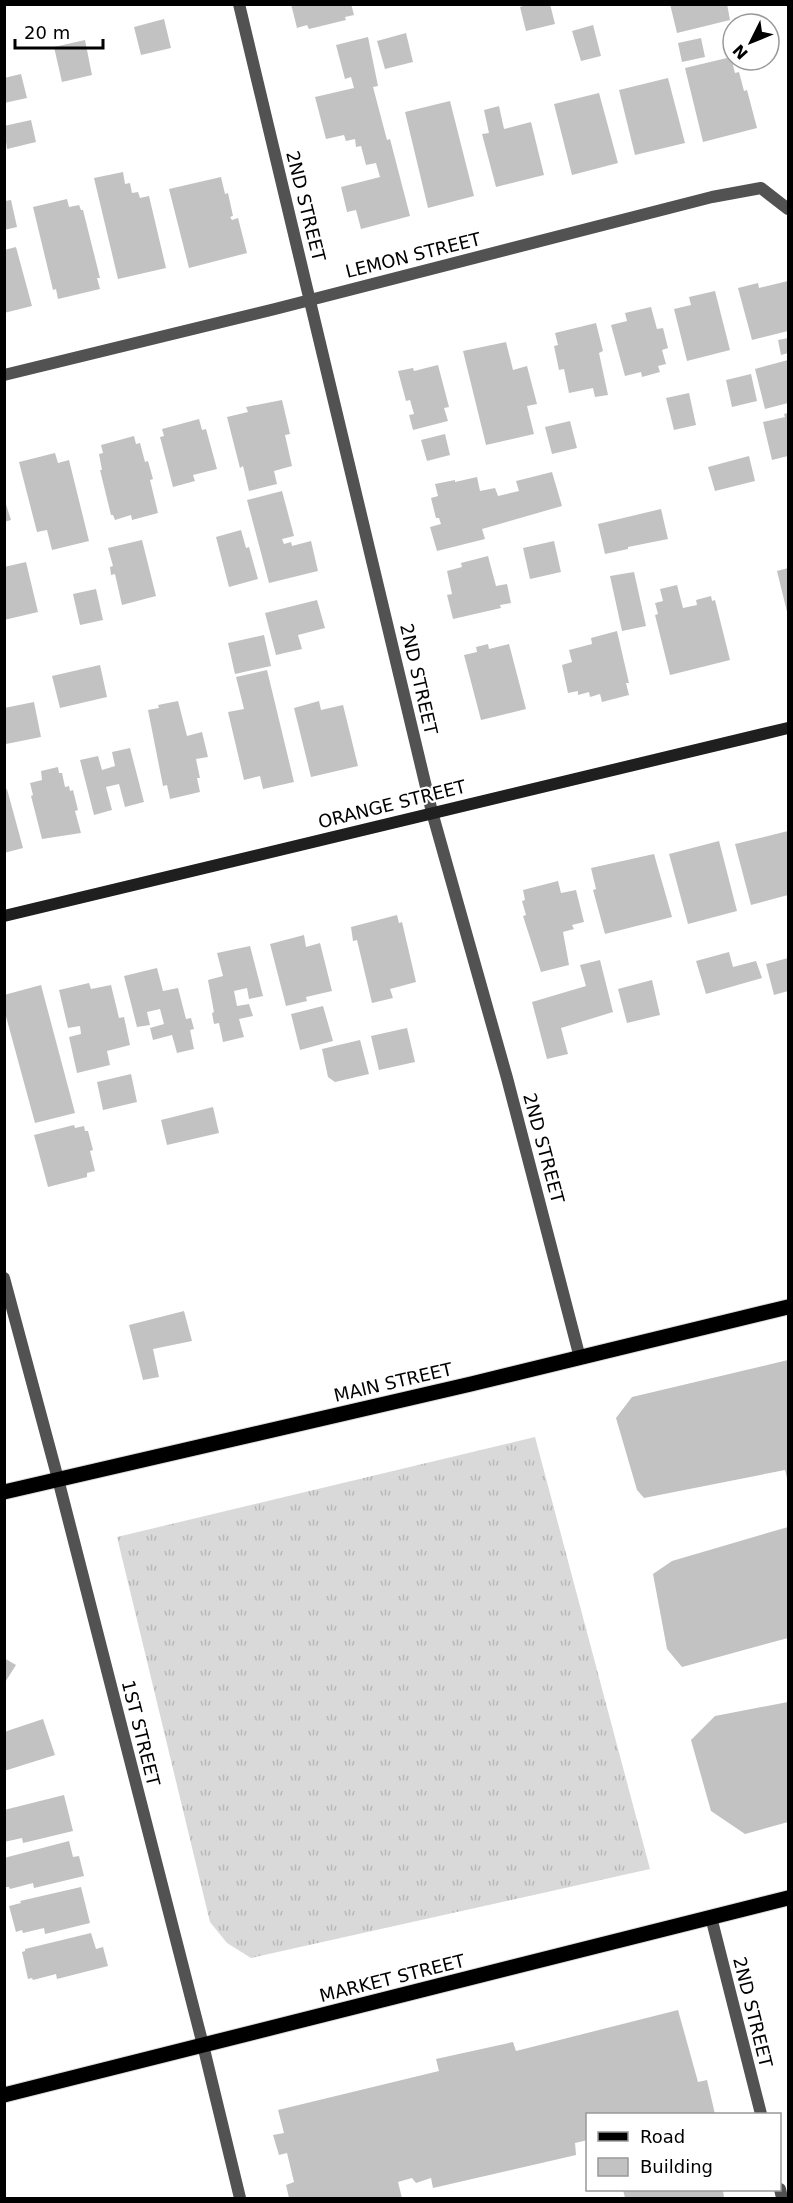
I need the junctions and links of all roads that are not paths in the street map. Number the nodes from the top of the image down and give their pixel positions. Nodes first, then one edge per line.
1 (239, 4) edge
2 (789, 209) edge
3 (310, 300) junction
4 (4, 375) edge
5 (789, 728) edge
6 (432, 813) junction
7 (4, 916) edge
8 (4, 1278) edge
9 (789, 1307) edge
10 (580, 1358) junction
11 (58, 1479) junction
12 (4, 1492) edge
13 (789, 1899) edge
14 (711, 1917) junction
15 (203, 2045) junction
16 (4, 2095) edge
17 (760, 2113) edge
18 (240, 2199) edge

1 - 3 street, 2ND STREET
2 - 3 street, LEMON STREET
3 - 4 street, LEMON STREET
3 - 6 street, 2ND STREET
5 - 6 street, ORANGE STREET
6 - 7 street, ORANGE STREET
6 - 10 street, 2ND STREET
8 - 11 street, 1ST STREET
9 - 10 main road, MAIN STREET
10 - 11 main road, MAIN STREET
11 - 12 main road, MAIN STREET
11 - 15 street, 1ST STREET
13 - 14 main road, MARKET STREET
14 - 15 main road, MARKET STREET
14 - 17 street, 2ND STREET
15 - 16 main road, MARKET STREET
15 - 18 street, 1ST STREET

